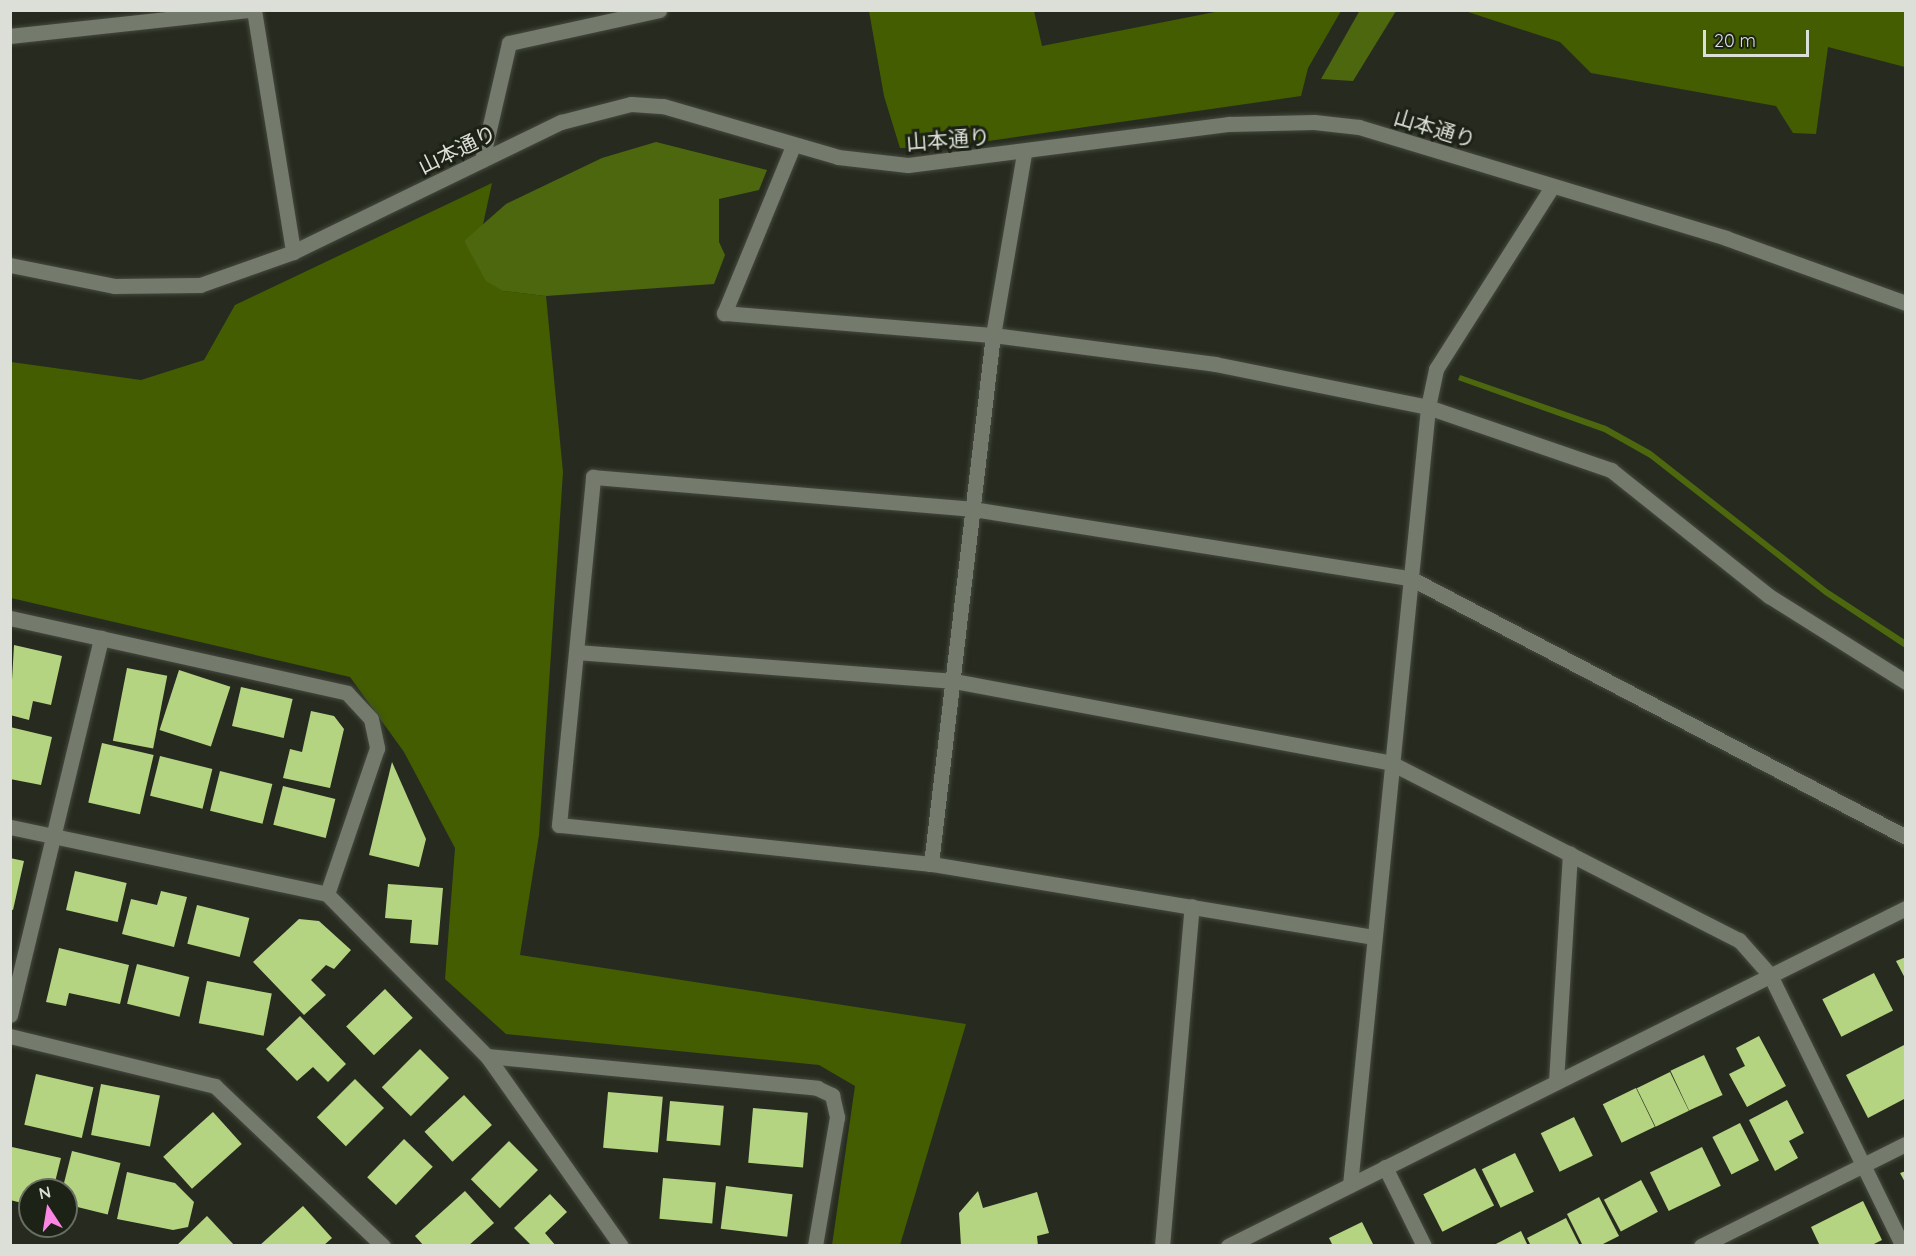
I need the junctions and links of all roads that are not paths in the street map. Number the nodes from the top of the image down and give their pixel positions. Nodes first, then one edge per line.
1 (248, 10) edge
2 (254, 10) edge
3 (659, 10) edge
4 (10, 36) edge
5 (793, 146) junction
6 (1024, 154) junction
7 (482, 160) junction
8 (1552, 187) junction
9 (293, 252) junction
10 (10, 265) edge
11 (1905, 303) edge
12 (993, 335) junction
13 (1428, 407) junction
14 (974, 509) junction
15 (1410, 578) junction
16 (10, 618) edge
17 (101, 638) junction
18 (577, 652) junction
19 (954, 681) junction
20 (1905, 682) edge
21 (1391, 763) junction
22 (10, 827) edge
23 (53, 836) junction
24 (1905, 837) edge
25 (1570, 854) junction
26 (931, 864) junction
27 (327, 894) junction
28 (1192, 906) junction
29 (1905, 908) edge
30 (1373, 937) junction
31 (1770, 975) junction
32 (10, 1015) edge
33 (10, 1036) edge
34 (487, 1056) junction
35 (1556, 1082) junction
36 (1905, 1144) edge
37 (1863, 1166) junction
38 (1385, 1167) junction
39 (1350, 1185) junction
40 (383, 1245) edge
41 (621, 1245) edge
42 (815, 1245) edge
43 (1162, 1245) edge
44 (1228, 1245) edge
45 (1424, 1245) edge
46 (1701, 1245) edge
47 (1903, 1245) edge

1 - 4 street
2 - 9 street
3 - 7 street
5 - 6 street, 山本通り
5 - 7 street, 山本通り
5 - 12 street
6 - 8 street, 山本通り
6 - 12 street
7 - 9 street, 山本通り
8 - 11 street, 山本通り
8 - 13 street
9 - 10 street, 山本通り
12 - 13 street
12 - 14 street
13 - 15 street
13 - 20 street
14 - 15 street
14 - 18 street
14 - 19 street
15 - 21 street
15 - 24 street
16 - 17 street
17 - 23 street
17 - 27 street
18 - 19 street
18 - 26 street
19 - 21 street
19 - 26 street
21 - 25 street
21 - 30 street
22 - 23 street
23 - 27 street
23 - 32 street
25 - 31 street
25 - 35 street
26 - 28 street
27 - 34 street
28 - 30 street
28 - 43 street
29 - 31 street
30 - 39 street
31 - 35 street
31 - 37 street
33 - 40 street
34 - 41 street
34 - 42 street
35 - 38 street
36 - 37 street
37 - 46 street
37 - 47 street
38 - 39 street
38 - 45 street
39 - 44 street

